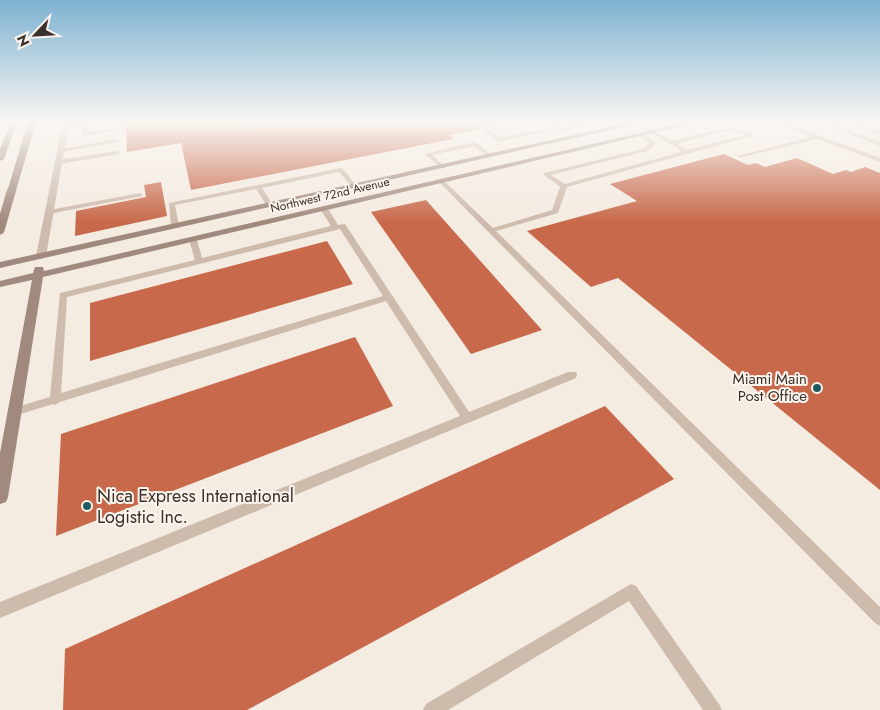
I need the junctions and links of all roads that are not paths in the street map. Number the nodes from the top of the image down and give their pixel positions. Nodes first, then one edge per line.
1 (20, 155) edge
2 (22, 155) edge
3 (60, 155) edge
4 (103, 155) edge
5 (429, 155) edge
6 (494, 155) edge
7 (554, 155) edge
8 (621, 155) edge
9 (658, 155) edge
10 (680, 155) edge
11 (747, 155) edge
12 (853, 155) edge
13 (866, 155) edge
14 (490, 156) joint
15 (740, 157) dead end
16 (665, 159) junction
17 (880, 160) edge
18 (59, 162) junction
19 (458, 163) junction
20 (880, 166) edge
21 (442, 167) junction
22 (442, 182) junction
23 (258, 186) junction
24 (354, 186) junction
25 (564, 186) junction
26 (342, 189) junction
27 (140, 195) dead end
28 (269, 205) junction
29 (324, 209) junction
30 (49, 212) junction
31 (0, 213) edge
32 (175, 226) junction
33 (336, 228) junction
34 (0, 230) edge
35 (490, 230) junction
36 (193, 240) junction
37 (41, 256) junction
38 (199, 261) junction
39 (0, 265) edge
40 (38, 275) junction
41 (0, 284) edge
42 (389, 297) junction
43 (572, 375) dead end
44 (55, 401) junction
45 (14, 412) junction
46 (467, 418) junction
47 (0, 497) edge
48 (0, 610) edge
49 (880, 618) edge
50 (432, 710) edge
51 (713, 710) edge

1 - 31 street
2 - 34 main road, bridge
3 - 18 street
4 - 18 lane
5 - 21 lane
6 - 14 main road, Northwest 72nd Avenue
7 - 22 main road, Northwest 72nd Avenue
8 - 25 lane
9 - 16 lane
10 - 16 lane
11 - 15 lane
12 - 20 lane
13 - 17 lane
14 - 19 main road, Northwest 72nd Avenue
16 - 25 lane
18 - 30 street
19 - 21 main road, Northwest 72nd Avenue
19 - 22 main road
21 - 24 main road, Northwest 72nd Avenue
22 - 29 main road, Northwest 72nd Avenue
22 - 35 lane
23 - 24 lane
23 - 28 lane
23 - 32 lane
24 - 26 main road, Northwest 72nd Avenue
25 - 35 lane
26 - 28 main road, Northwest 72nd Avenue
26 - 29 main road
27 - 30 lane
28 - 32 main road, Northwest 72nd Avenue
29 - 33 lane
29 - 36 main road, Northwest 72nd Avenue
30 - 37 street
32 - 37 main road, Northwest 72nd Avenue
33 - 38 lane
33 - 42 lane
35 - 49 lane
36 - 38 lane
36 - 40 main road, Northwest 72nd Avenue
37 - 39 main road, Northwest 72nd Avenue
37 - 40 main road
38 - 44 lane
40 - 41 main road, Northwest 72nd Avenue
40 - 45 main road
42 - 44 lane
42 - 46 lane
43 - 46 lane
44 - 45 lane
45 - 47 main road
46 - 48 lane
50 - 51 lane

